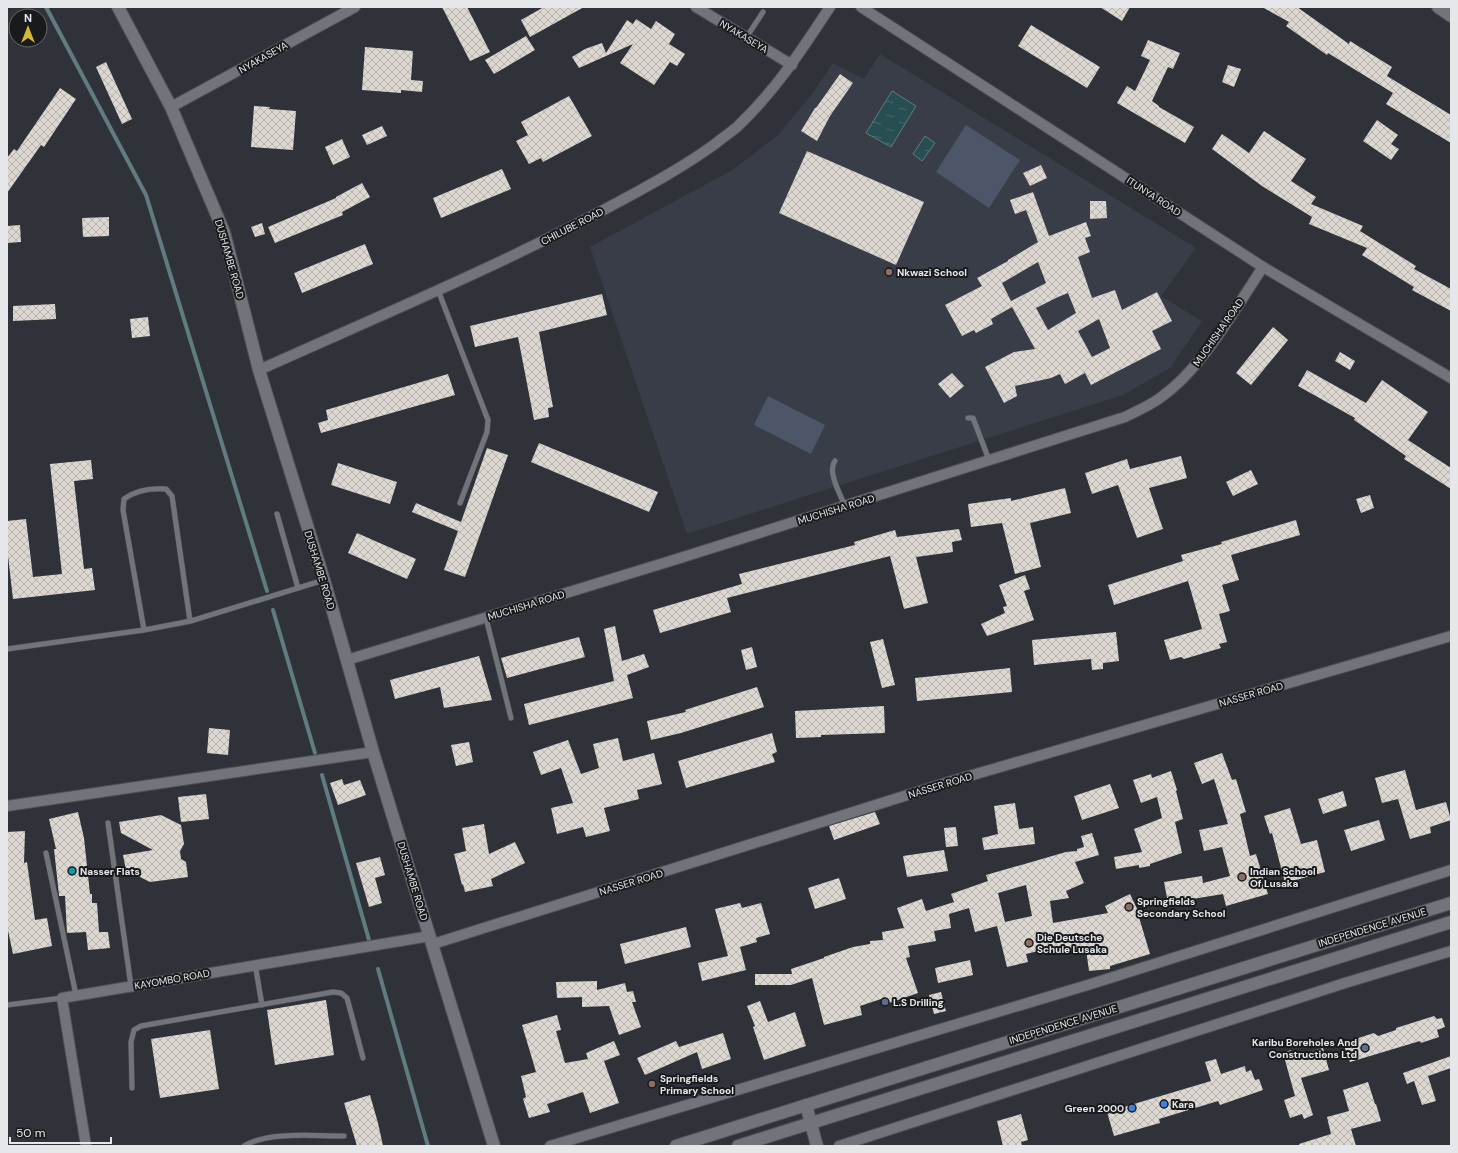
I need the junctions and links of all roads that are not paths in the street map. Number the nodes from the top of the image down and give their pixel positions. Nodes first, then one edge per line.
1 (118, 7) edge
2 (355, 7) edge
3 (696, 7) edge
4 (830, 7) edge
5 (861, 7) edge
6 (1438, 7) edge
7 (763, 12) dead end
8 (1451, 16) edge
9 (746, 38) junction
10 (792, 65) junction
11 (171, 107) junction
12 (1263, 266) junction
13 (438, 290) junction
14 (259, 370) junction
15 (1451, 378) edge
16 (968, 418) dead end
17 (989, 460) junction
18 (835, 461) dead end
19 (460, 503) dead end
20 (845, 506) junction
21 (277, 514) dead end
22 (324, 580) junction
23 (298, 588) junction
24 (486, 618) junction
25 (190, 621) junction
26 (144, 630) junction
27 (1451, 636) edge
28 (7, 649) edge
29 (347, 660) junction
30 (510, 718) dead end
31 (373, 752) junction
32 (7, 806) edge
33 (108, 823) dead end
34 (46, 853) dead end
35 (1451, 870) edge
36 (1451, 903) edge
37 (1451, 922) edge
38 (432, 940) junction
39 (1451, 951) edge
40 (255, 964) junction
41 (131, 986) junction
42 (76, 995) junction
43 (62, 998) junction
44 (7, 1004) edge
45 (262, 1005) junction
46 (363, 1058) dead end
47 (132, 1088) dead end
48 (806, 1104) junction
49 (811, 1124) junction
50 (344, 1136) dead end
51 (86, 1146) edge
52 (244, 1146) edge
53 (494, 1146) edge
54 (550, 1146) edge
55 (676, 1146) edge
56 (738, 1146) edge
57 (817, 1146) edge
58 (839, 1146) edge

1 - 11 main road, DUSHAMBE ROAD
2 - 11 street, NYAKASEYA
3 - 9 street, NYAKASEYA
4 - 10 street, CHILUBE ROAD
5 - 12 street, ITUNYA ROAD
6 - 8 main road
7 - 9 lane
9 - 10 street, NYAKASEYA
10 - 13 street, CHILUBE ROAD
11 - 14 main road, DUSHAMBE ROAD
12 - 15 street, ITUNYA ROAD
12 - 17 street, MUCHISHA ROAD
13 - 14 street, CHILUBE ROAD
13 - 19 lane
14 - 22 main road, DUSHAMBE ROAD
16 - 17 lane
17 - 20 street, MUCHISHA ROAD
18 - 20 lane
20 - 24 street, MUCHISHA ROAD
21 - 23 lane
22 - 23 lane
22 - 29 main road, DUSHAMBE ROAD
23 - 25 lane
24 - 29 street, MUCHISHA ROAD
24 - 30 lane
25 - 26 lane
25 - 26 lane
26 - 28 lane
27 - 38 street, NASSER ROAD
29 - 31 main road, DUSHAMBE ROAD
31 - 32 street
31 - 38 main road, DUSHAMBE ROAD
33 - 41 lane
34 - 42 lane
35 - 54 street
36 - 48 main road, INDEPENDENCE AVENUE
37 - 49 main road, INDEPENDENCE AVENUE
38 - 40 street, KAYOMBO ROAD
38 - 53 main road, DUSHAMBE ROAD
39 - 58 street
40 - 41 street, KAYOMBO ROAD
40 - 45 lane
41 - 42 street, KAYOMBO ROAD
42 - 43 street, KAYOMBO ROAD
43 - 44 lane
43 - 51 street
45 - 46 lane
45 - 47 lane
48 - 49 main road
48 - 55 main road, INDEPENDENCE AVENUE
49 - 56 main road, INDEPENDENCE AVENUE
49 - 57 main road
50 - 52 lane

